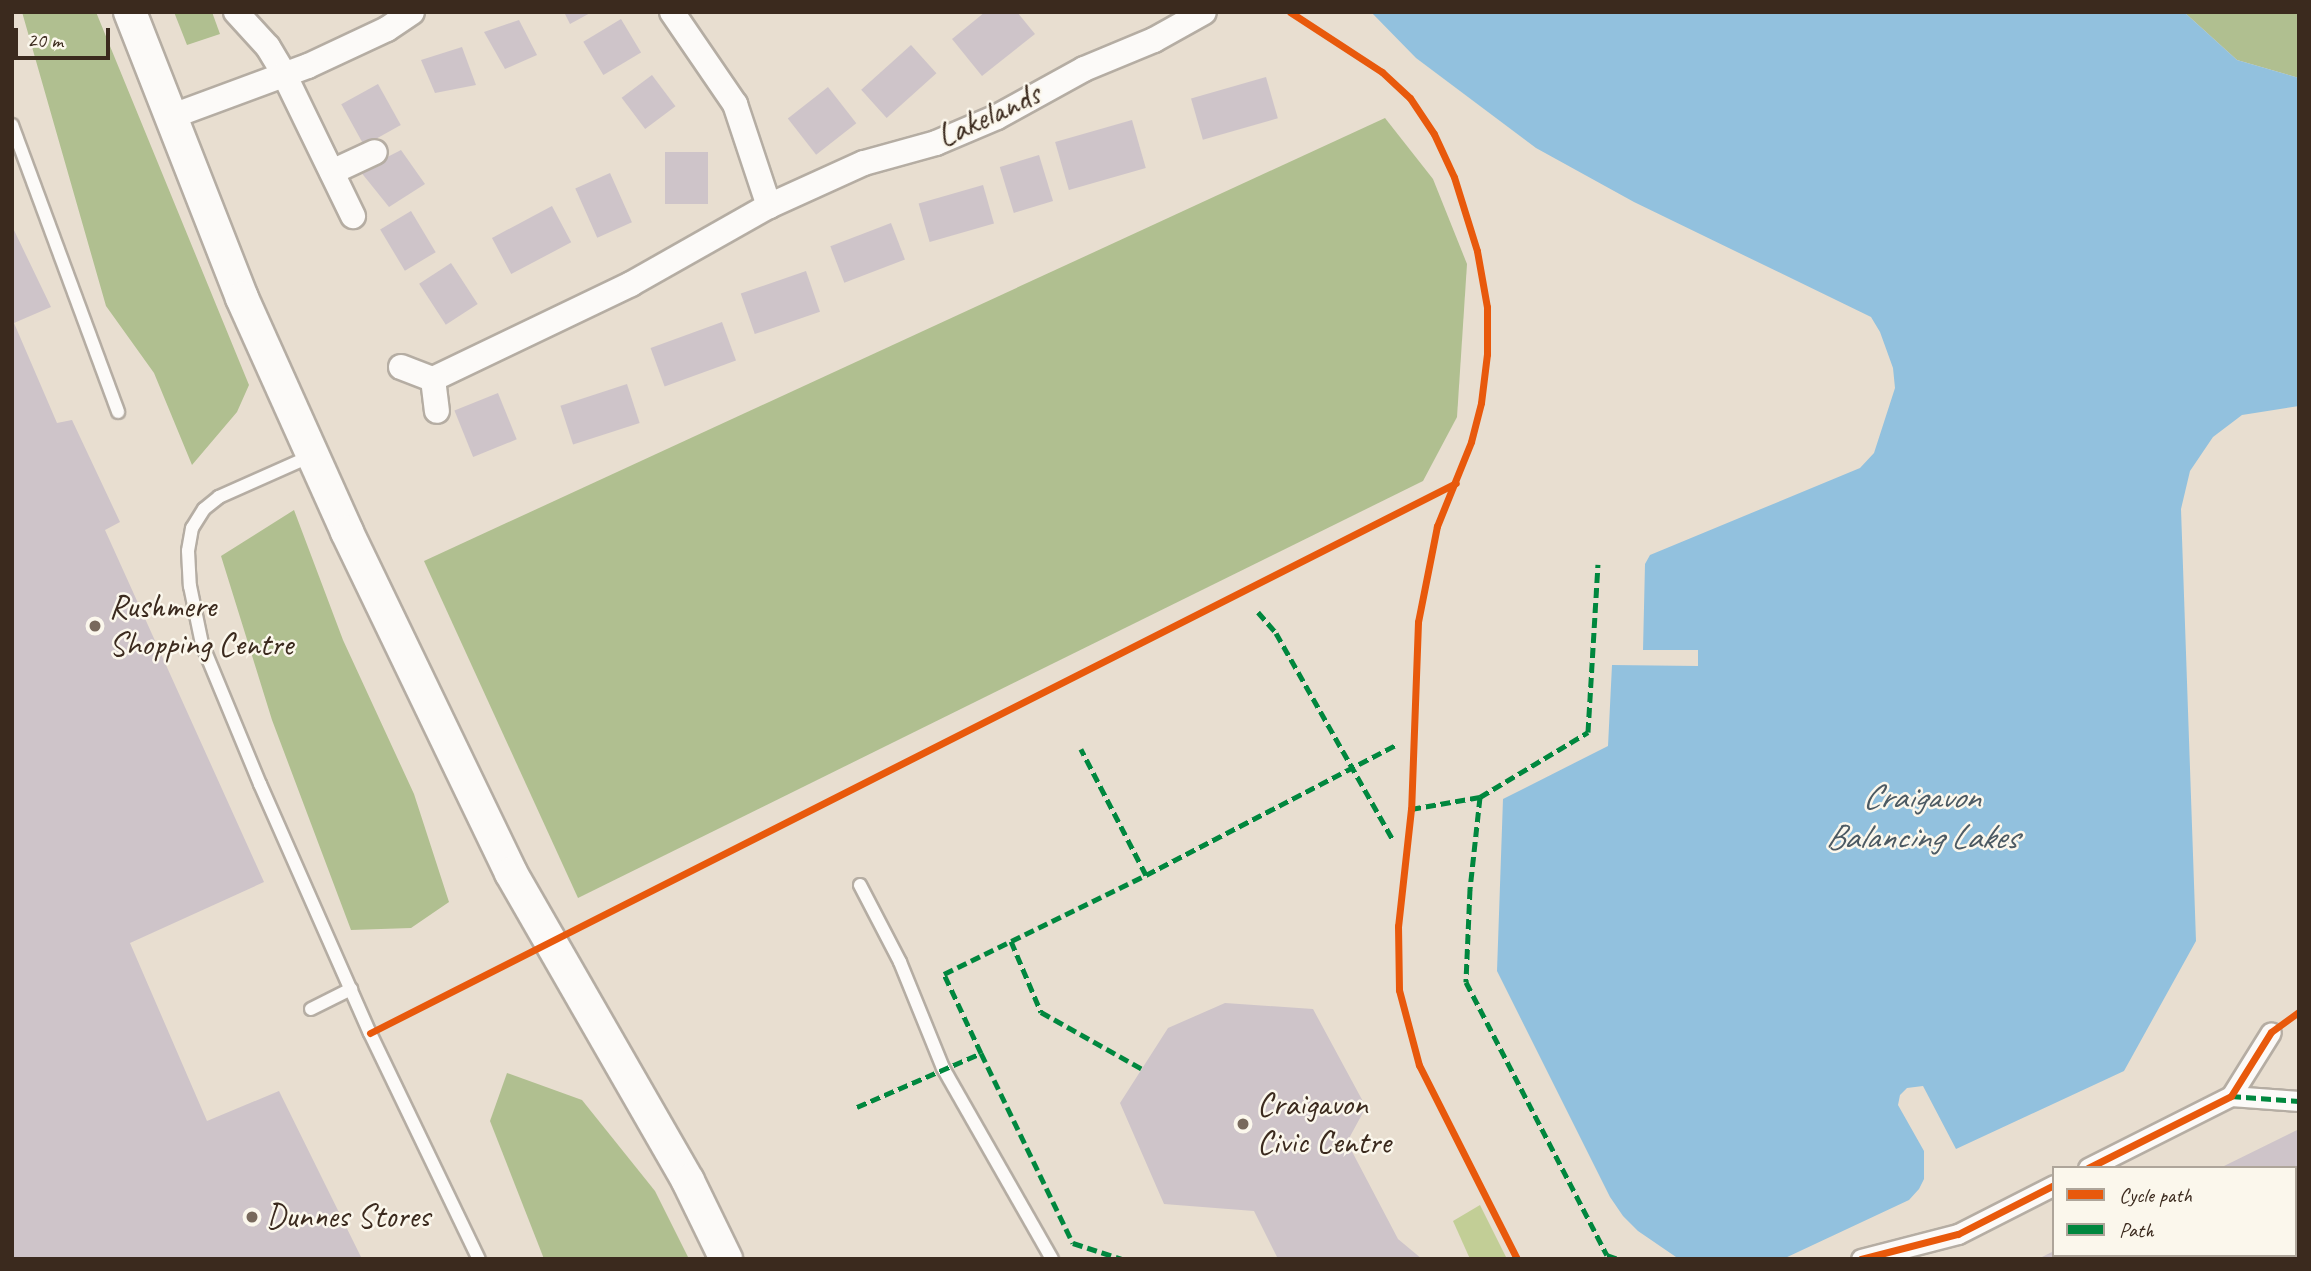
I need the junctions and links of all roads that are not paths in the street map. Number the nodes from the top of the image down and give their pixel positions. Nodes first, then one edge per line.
1 (130, 12) edge
2 (236, 12) edge
3 (412, 12) edge
4 (672, 12) edge
5 (1204, 12) edge
6 (284, 74) junction
7 (170, 117) junction
8 (12, 125) edge
9 (375, 152) dead end
10 (332, 172) junction
11 (769, 206) junction
12 (353, 216) dead end
13 (401, 367) dead end
14 (433, 379) junction
15 (437, 411) dead end
16 (118, 412) dead end
17 (312, 456) junction
18 (860, 885) dead end
19 (351, 989) junction
20 (311, 1009) dead end
21 (2271, 1032) dead end
22 (2231, 1096) junction
23 (2299, 1101) edge
24 (2092, 1166) edge
25 (2052, 1186) edge
26 (1864, 1258) edge
27 (479, 1259) edge
28 (726, 1259) edge
29 (1052, 1259) edge

1 - 7 street
2 - 6 street
3 - 6 street
4 - 11 street
5 - 11 street, Lakelands
6 - 7 street
6 - 10 street
7 - 17 street
8 - 16 lane
9 - 10 street
10 - 12 street
11 - 14 street, Lakelands
13 - 14 street
14 - 15 street
17 - 19 lane
17 - 28 street
18 - 29 lane
19 - 20 lane
19 - 27 lane
21 - 22 street
22 - 23 street
22 - 24 street
25 - 26 street

